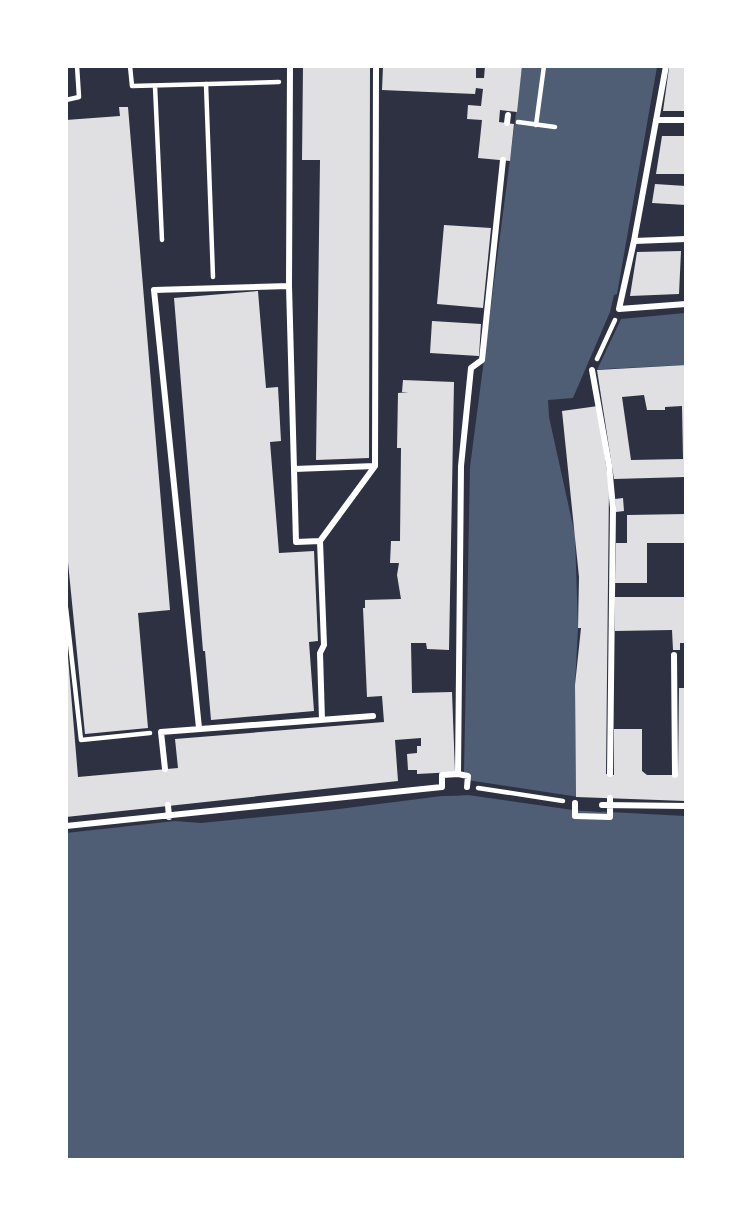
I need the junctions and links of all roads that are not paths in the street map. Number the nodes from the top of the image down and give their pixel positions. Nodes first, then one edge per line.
1 (290, 66) edge
2 (376, 66) edge
3 (666, 66) edge
4 (656, 120) junction
5 (685, 120) edge
6 (503, 160) dead end
7 (685, 239) edge
8 (634, 241) junction
9 (289, 286) junction
10 (685, 304) edge
11 (592, 370) road end
12 (375, 466) junction
13 (294, 469) junction
14 (320, 541) junction
15 (674, 655) dead end
16 (373, 716) dead end
17 (322, 720) junction
18 (199, 728) junction
19 (165, 769) dead end
20 (458, 774) junction
21 (610, 774) dead end
22 (675, 775) dead end
23 (467, 786) road end
24 (576, 803) road end
25 (168, 806) dead end
26 (685, 806) edge
27 (169, 817) junction
28 (66, 826) edge

1 - 9 street
2 - 12 street
3 - 4 street
4 - 5 street
4 - 8 street
6 - 20 street
7 - 8 street
8 - 10 street
9 - 13 street
9 - 18 street
11 - 21 street
12 - 13 street
12 - 14 street
13 - 14 street
14 - 17 street
15 - 22 street
16 - 17 street
17 - 18 street
18 - 19 street
20 - 23 street
20 - 27 street
24 - 26 street
25 - 27 street
27 - 28 street

